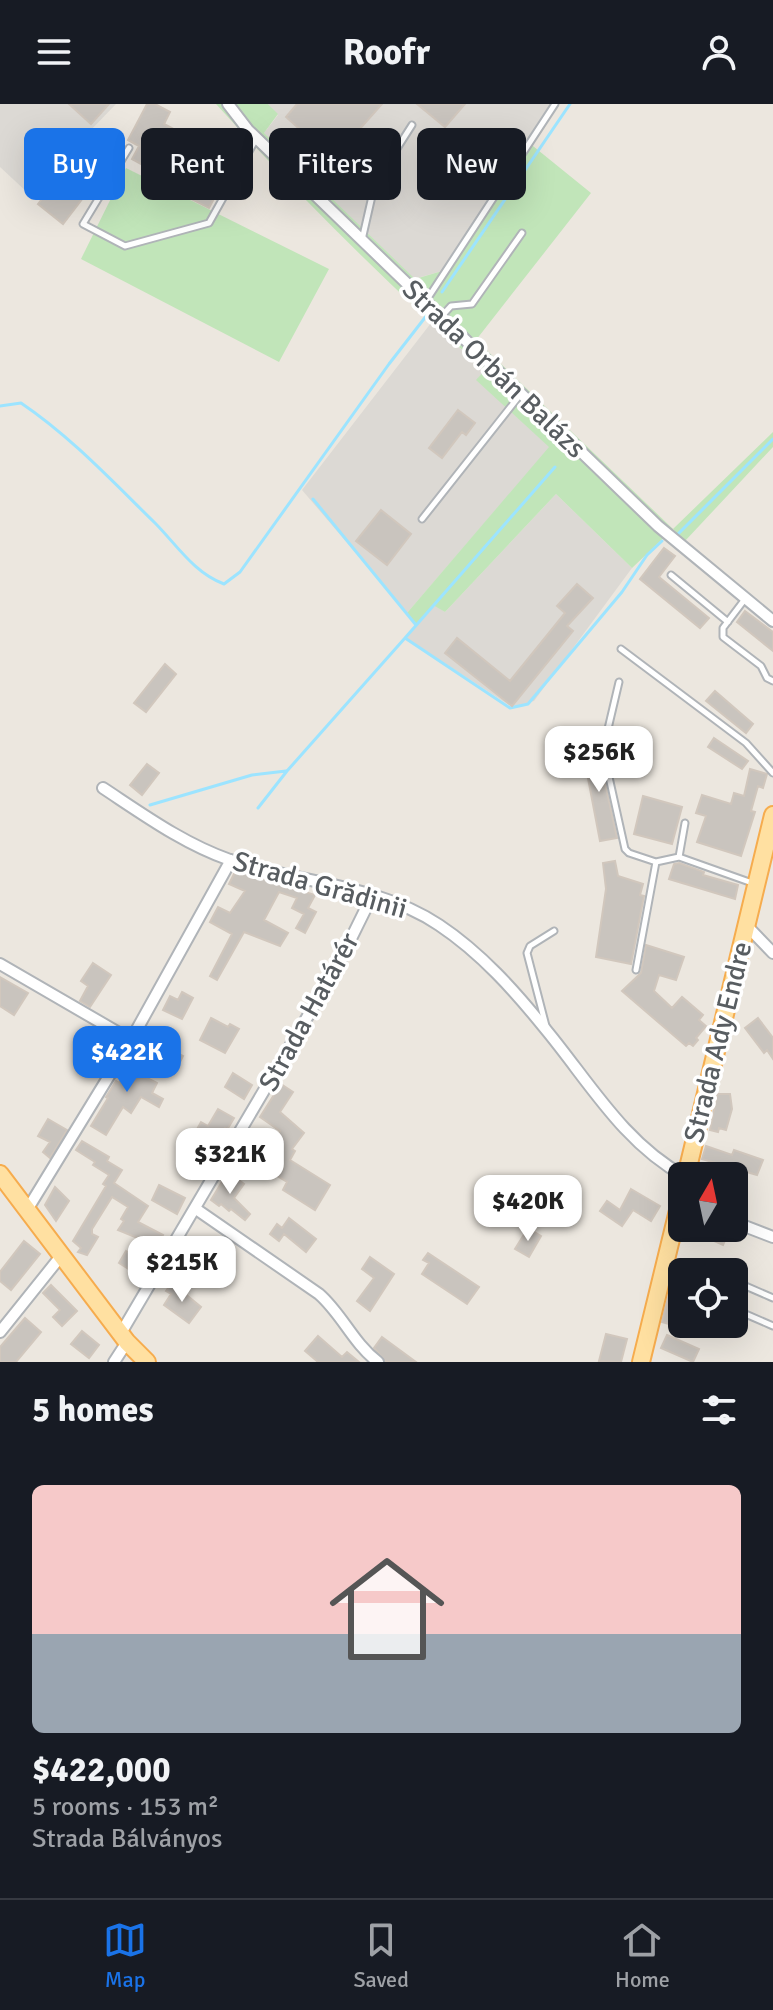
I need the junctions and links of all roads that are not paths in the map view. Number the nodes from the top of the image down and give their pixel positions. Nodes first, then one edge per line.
1 (228, 104) edge
2 (555, 104) edge
3 (412, 125) dead end
4 (256, 138) junction
5 (129, 148) dead end
6 (522, 233) dead end
7 (362, 240) junction
8 (425, 302) junction
9 (441, 317) junction
10 (521, 394) junction
11 (422, 519) dead end
12 (671, 575) dead end
13 (745, 598) junction
14 (773, 621) edge
15 (728, 622) junction
16 (621, 649) dead end
17 (773, 681) edge
18 (619, 682) dead end
19 (773, 773) edge
20 (103, 788) dead end
21 (773, 815) edge
22 (685, 823) dead end
23 (679, 857) junction
24 (231, 860) junction
25 (656, 862) junction
26 (756, 885) junction
27 (372, 896) junction
28 (746, 925) junction
29 (554, 931) dead end
30 (773, 953) edge
31 (0, 964) edge
32 (636, 970) dead end
33 (547, 1031) junction
34 (131, 1040) junction
35 (688, 1162) edge
36 (668, 1164) edge
37 (0, 1174) edge
38 (196, 1209) junction
39 (27, 1210) junction
40 (748, 1227) edge
41 (773, 1237) edge
42 (672, 1242) edge
43 (61, 1256) junction
44 (748, 1287) edge
45 (773, 1298) edge
46 (748, 1315) edge
47 (773, 1326) edge
48 (0, 1332) edge
49 (124, 1338) junction
50 (646, 1360) edge
51 (114, 1362) edge
52 (147, 1362) edge
53 (378, 1362) edge

1 - 4 street, Strada Orbán Balázs
2 - 8 lane
3 - 7 lane
4 - 5 lane
4 - 7 street, Strada Orbán Balázs
6 - 9 lane
7 - 8 street, Strada Orbán Balázs
8 - 9 street, Strada Orbán Balázs
9 - 10 street, Strada Orbán Balázs
10 - 11 lane
10 - 13 street, Strada Orbán Balázs
12 - 15 lane
13 - 14 street, Strada Orbán Balázs
13 - 15 lane
15 - 17 lane
16 - 19 lane
18 - 25 lane
20 - 24 street, Strada Grădinii
21 - 26 main road, Strada Ady Endre
22 - 23 lane
23 - 25 lane
23 - 26 lane
24 - 27 street, Strada Grădinii
24 - 34 street
25 - 32 lane
26 - 28 main road, Strada Ady Endre
27 - 33 street, Strada Grădinii
27 - 38 street, Strada Határér
28 - 30 street
28 - 35 main road, Strada Ady Endre
29 - 33 lane
31 - 34 street
33 - 36 street, Strada Grădinii
34 - 39 street
37 - 39 main road
38 - 49 street, Strada Határér
38 - 53 street
39 - 43 main road
40 - 41 street
42 - 50 main road
43 - 48 street
43 - 49 main road
44 - 45 lane
46 - 47 lane
49 - 51 street, Strada Határér
49 - 52 main road

